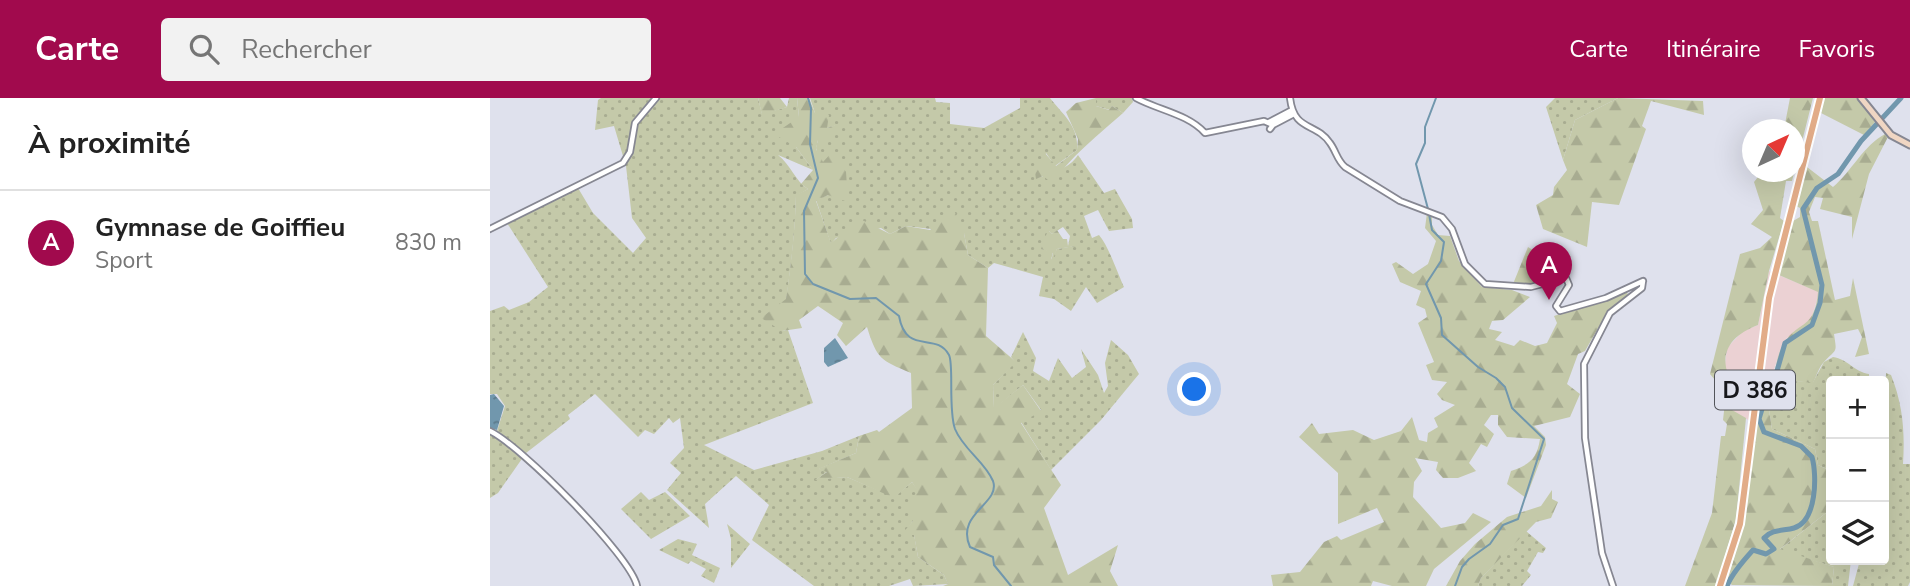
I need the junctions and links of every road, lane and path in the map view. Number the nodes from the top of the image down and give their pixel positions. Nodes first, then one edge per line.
1 (656, 98) edge
2 (1136, 98) edge
3 (1290, 98) edge
4 (1820, 98) edge
5 (1861, 98) edge
6 (1295, 115) junction
7 (1910, 145) edge
8 (490, 229) edge
9 (490, 431) edge
10 (637, 586) edge
11 (1613, 586) edge
12 (1720, 586) edge

1 - 8 street
2 - 6 street
3 - 6 street
4 - 12 main road, D 386
5 - 7 main road
6 - 11 street
9 - 10 street

